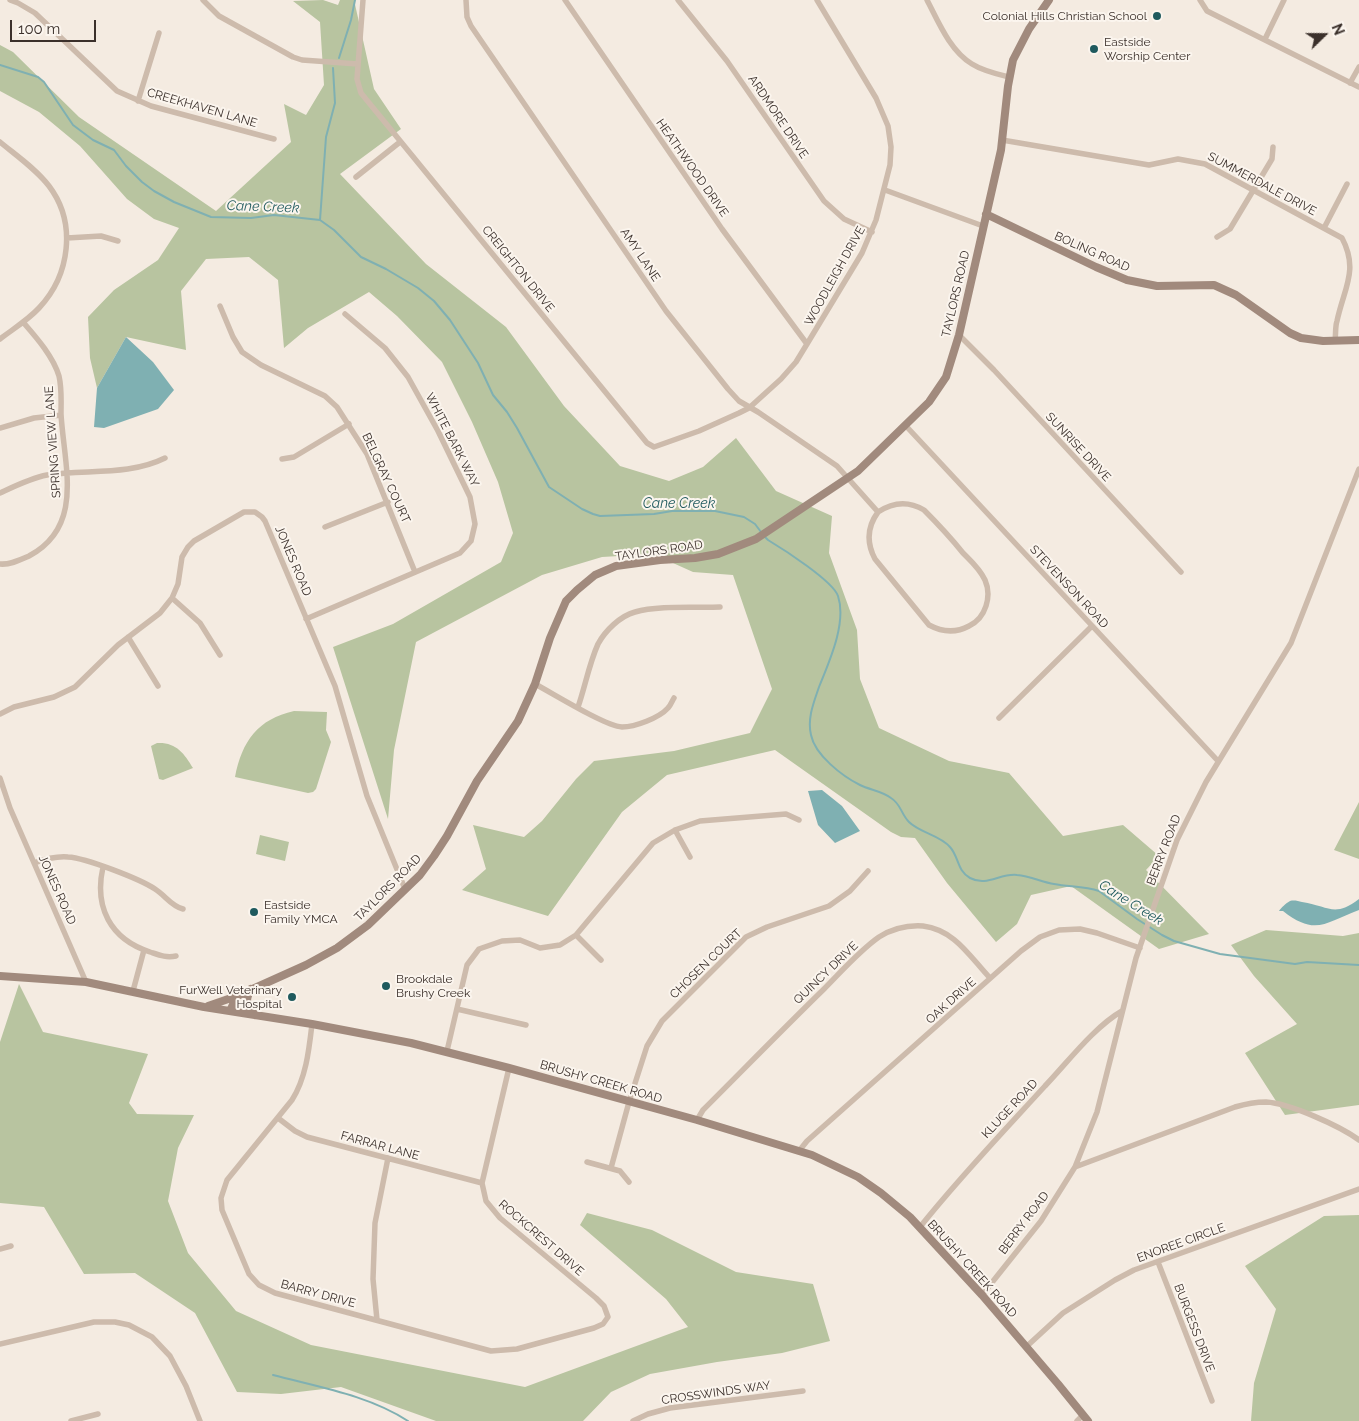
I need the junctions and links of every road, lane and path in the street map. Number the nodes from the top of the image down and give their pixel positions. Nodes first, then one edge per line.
1 (10, 0) edge
2 (203, 0) edge
3 (363, 0) edge
4 (466, 0) edge
5 (565, 0) edge
6 (678, 0) edge
7 (817, 0) edge
8 (927, 0) edge
9 (1049, 0) edge
10 (1200, 0) edge
11 (1284, 0) edge
12 (159, 33) dead end
13 (1265, 39) junction
14 (358, 64) junction
15 (1359, 67) edge
16 (1009, 77) junction
17 (1350, 83) junction
18 (1359, 87) edge
19 (138, 101) junction
20 (274, 139) dead end
21 (1002, 140) junction
22 (0, 142) edge
23 (400, 142) junction
24 (1272, 147) dead end
25 (356, 177) dead end
26 (1346, 184) dead end
27 (885, 190) junction
28 (1254, 190) junction
29 (986, 214) junction
30 (983, 226) junction
31 (1324, 228) junction
32 (872, 232) junction
33 (1217, 237) dead end
34 (67, 238) junction
35 (118, 241) dead end
36 (220, 306) dead end
37 (345, 314) dead end
38 (23, 322) junction
39 (959, 335) junction
40 (0, 339) edge
41 (1335, 340) junction
42 (1359, 340) edge
43 (807, 344) junction
44 (749, 408) junction
45 (61, 414) junction
46 (349, 424) junction
47 (906, 426) junction
48 (0, 428) edge
49 (165, 458) dead end
50 (282, 459) dead end
51 (1359, 469) edge
52 (66, 473) junction
53 (848, 477) junction
54 (0, 493) edge
55 (388, 502) junction
56 (878, 512) junction
57 (325, 527) dead end
58 (0, 564) edge
59 (416, 572) junction
60 (1181, 572) dead end
61 (172, 598) junction
62 (720, 607) dead end
63 (306, 619) junction
64 (1092, 626) junction
65 (128, 637) junction
66 (220, 655) dead end
67 (536, 684) junction
68 (158, 686) dead end
69 (674, 698) dead end
70 (578, 707) junction
71 (0, 714) edge
72 (1000, 718) dead end
73 (1218, 761) junction
74 (0, 778) edge
75 (800, 820) dead end
76 (675, 830) junction
77 (690, 857) dead end
78 (34, 863) junction
79 (103, 867) junction
80 (868, 871) dead end
81 (405, 889) junction
82 (183, 909) dead end
83 (576, 935) junction
84 (1140, 948) junction
85 (144, 950) junction
86 (176, 956) dead end
87 (601, 960) dead end
88 (0, 969) edge
89 (0, 976) edge
90 (990, 978) junction
91 (86, 982) junction
92 (252, 989) junction
93 (133, 991) junction
94 (237, 996) junction
95 (204, 1007) junction
96 (457, 1009) junction
97 (230, 1011) junction
98 (1122, 1011) junction
99 (255, 1015) junction
100 (312, 1024) junction
101 (526, 1025) dead end
102 (447, 1051) junction
103 (509, 1068) junction
104 (629, 1102) junction
105 (278, 1118) junction
106 (697, 1120) junction
107 (1359, 1140) edge
108 (799, 1151) junction
109 (388, 1158) junction
110 (587, 1162) dead end
111 (1075, 1166) junction
112 (611, 1168) junction
113 (629, 1182) dead end
114 (482, 1183) junction
115 (1359, 1189) edge
116 (920, 1227) junction
117 (11, 1246) dead end
118 (0, 1249) edge
119 (1158, 1262) junction
120 (982, 1295) junction
121 (598, 1300) joint
122 (378, 1320) junction
123 (0, 1344) edge
124 (1026, 1347) junction
125 (803, 1391) dead end
126 (1212, 1401) dead end
127 (98, 1414) dead end
128 (1082, 1419) edge
129 (71, 1421) edge
130 (200, 1421) edge
131 (633, 1421) edge

1 - 19 street, CREEKHAVEN LANE
2 - 14 street
3 - 14 street, CREIGHTON DRIVE
4 - 44 street, AMY LANE
5 - 43 street, HEATHWOOD DRIVE
6 - 32 street, ARDMORE DRIVE
7 - 27 street, WOODLEIGH DRIVE
8 - 16 street
9 - 16 street, TAYLORS ROAD
10 - 13 street
11 - 13 street
12 - 19 street
13 - 17 street
14 - 23 street, CREIGHTON DRIVE
15 - 17 street
16 - 21 street, TAYLORS ROAD
17 - 18 street
19 - 20 street, CREEKHAVEN LANE
21 - 28 street, SUMMERDALE DRIVE
21 - 29 street, TAYLORS ROAD
22 - 34 street
23 - 25 street
23 - 44 street, CREIGHTON DRIVE
24 - 28 street
26 - 31 street
27 - 30 street
27 - 32 street, WOODLEIGH DRIVE
28 - 31 street, SUMMERDALE DRIVE
28 - 33 street
29 - 30 street, TAYLORS ROAD
29 - 41 street, BOLING ROAD
30 - 39 street, TAYLORS ROAD
31 - 41 street, SUMMERDALE DRIVE
32 - 43 street, WOODLEIGH DRIVE
34 - 35 street
34 - 38 street
36 - 46 street, BELGRAY COURT
37 - 59 street, WHITE BARK WAY
38 - 40 street
38 - 45 street, SPRING VIEW LANE
39 - 47 street, TAYLORS ROAD
39 - 60 street, SUNRISE DRIVE
41 - 42 street, BOLING ROAD
43 - 44 street, WOODLEIGH DRIVE
44 - 53 street, AMY LANE
45 - 48 street
45 - 52 street, SPRING VIEW LANE
46 - 50 street
46 - 55 street, BELGRAY COURT
47 - 53 street, TAYLORS ROAD
47 - 64 street, STEVENSON ROAD
49 - 52 street
51 - 73 street, BERRY ROAD
52 - 54 street
52 - 58 street, SPRING VIEW LANE
53 - 56 street, AMY LANE
53 - 67 street, TAYLORS ROAD
55 - 57 street
55 - 59 street, BELGRAY COURT
56 - 56 street
59 - 63 street, WHITE BARK WAY
61 - 63 street, JONES ROAD
61 - 65 street, JONES ROAD
61 - 66 street
62 - 70 street
63 - 81 street, JONES ROAD
64 - 72 street
64 - 73 street, STEVENSON ROAD
65 - 68 street
65 - 71 street, JONES ROAD
67 - 70 street
67 - 81 street, TAYLORS ROAD
69 - 70 street
73 - 84 street, BERRY ROAD
74 - 78 street, JONES ROAD
75 - 76 street
76 - 77 street
76 - 83 street
78 - 79 street
78 - 91 street, JONES ROAD
79 - 82 street
79 - 85 street
80 - 104 street, CHOSEN COURT
81 - 92 street, TAYLORS ROAD
83 - 87 street
83 - 96 street
84 - 90 street, OAK DRIVE
84 - 98 street, BERRY ROAD
85 - 86 street
85 - 93 street
88 - 89 street
89 - 91 street, BRUSHY CREEK ROAD
90 - 106 street, QUINCY DRIVE
90 - 108 street, OAK DRIVE
91 - 93 street, BRUSHY CREEK ROAD
92 - 94 street, TAYLORS ROAD
92 - 99 street
93 - 95 street, BRUSHY CREEK ROAD
94 - 95 street, TAYLORS ROAD
94 - 97 street
95 - 97 street, BRUSHY CREEK ROAD
96 - 101 street
96 - 102 street
97 - 99 street, BRUSHY CREEK ROAD
98 - 111 street, BERRY ROAD
98 - 116 street, KLUGE ROAD
99 - 100 street, BRUSHY CREEK ROAD
100 - 102 street, BRUSHY CREEK ROAD
100 - 105 street, BARRY DRIVE
102 - 103 street, BRUSHY CREEK ROAD
103 - 104 street, BRUSHY CREEK ROAD
103 - 114 street
104 - 106 street, BRUSHY CREEK ROAD
104 - 112 street, CHOSEN COURT
105 - 109 street, FARRAR LANE
105 - 122 street, BARRY DRIVE
106 - 108 street, BRUSHY CREEK ROAD
107 - 111 street
108 - 116 street, BRUSHY CREEK ROAD
109 - 114 street, FARRAR LANE
109 - 122 street
110 - 112 street
111 - 120 street, BERRY ROAD
112 - 113 street
114 - 121 street, ROCKCREST DRIVE
115 - 119 street, ENOREE CIRCLE
116 - 120 street, BRUSHY CREEK ROAD
117 - 118 street
119 - 124 street, ENOREE CIRCLE
119 - 126 street, BURGESS DRIVE
120 - 124 street, BRUSHY CREEK ROAD
121 - 122 street, BARRY DRIVE
123 - 130 street
124 - 128 street, BRUSHY CREEK ROAD
125 - 131 street, CROSSWINDS WAY
127 - 129 street

